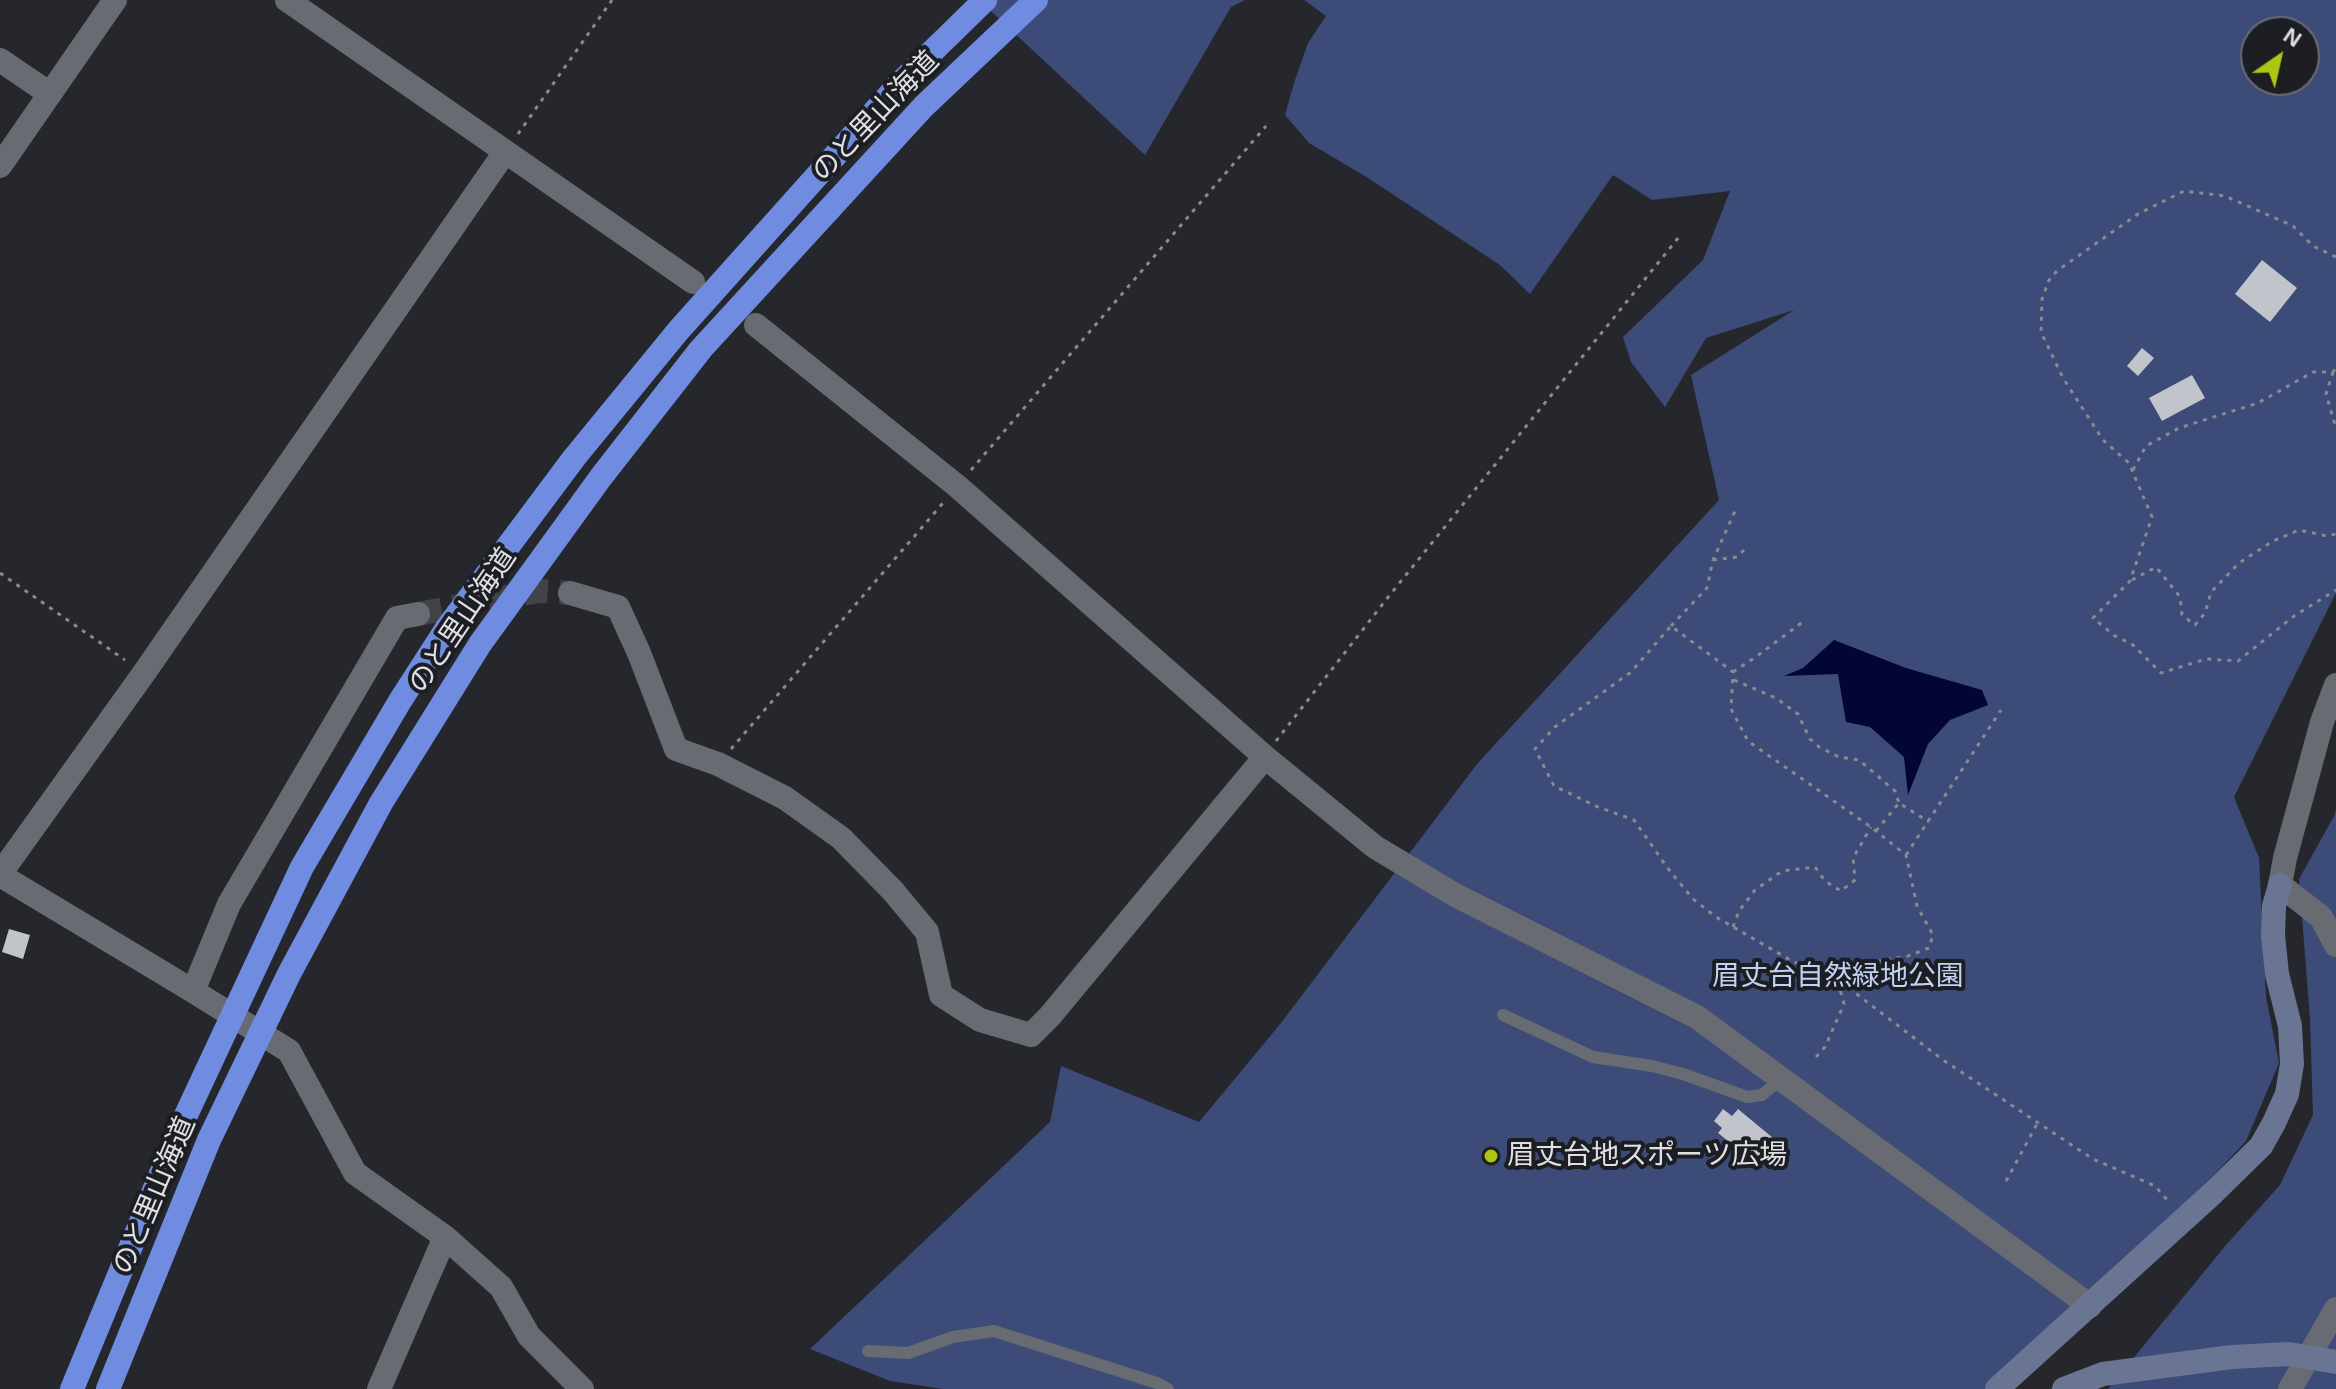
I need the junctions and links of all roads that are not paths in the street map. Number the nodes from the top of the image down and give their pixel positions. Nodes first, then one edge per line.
1 (115, 0) edge
2 (287, 0) edge
3 (985, 0) edge
4 (1036, 0) edge
5 (0, 60) edge
6 (50, 94) junction
7 (505, 152) junction
8 (0, 166) edge
9 (693, 282) dead end
10 (756, 325) dead end
11 (570, 593) tunnel mouth
12 (418, 614) tunnel mouth
13 (2336, 685) edge
14 (1265, 757) junction
15 (0, 874) edge
16 (2280, 885) junction
17 (2336, 945) edge
18 (193, 991) junction
19 (1503, 1015) dead end
20 (1781, 1079) junction
21 (445, 1237) junction
22 (2090, 1306) junction
23 (2336, 1309) edge
24 (868, 1351) dead end
25 (2308, 1356) junction
26 (2336, 1362) edge
27 (72, 1389) edge
28 (108, 1389) edge
29 (379, 1389) edge
30 (582, 1389) edge
31 (1168, 1389) edge
32 (1997, 1389) edge
33 (2064, 1389) edge
34 (2290, 1389) edge

1 - 6 street
2 - 7 street
3 - 27 highway, のと里山海道
4 - 28 highway, のと里山海道
5 - 6 street
6 - 8 street
7 - 9 street
7 - 15 street
10 - 14 street
11 - 14 street
12 - 18 street
13 - 16 street
14 - 20 street
15 - 18 street
16 - 17 street
16 - 22 street
18 - 21 street
19 - 20 lane
20 - 22 street
21 - 29 street
21 - 30 street
22 - 32 street
23 - 25 street
24 - 31 lane
25 - 26 street
25 - 33 street
25 - 34 street

